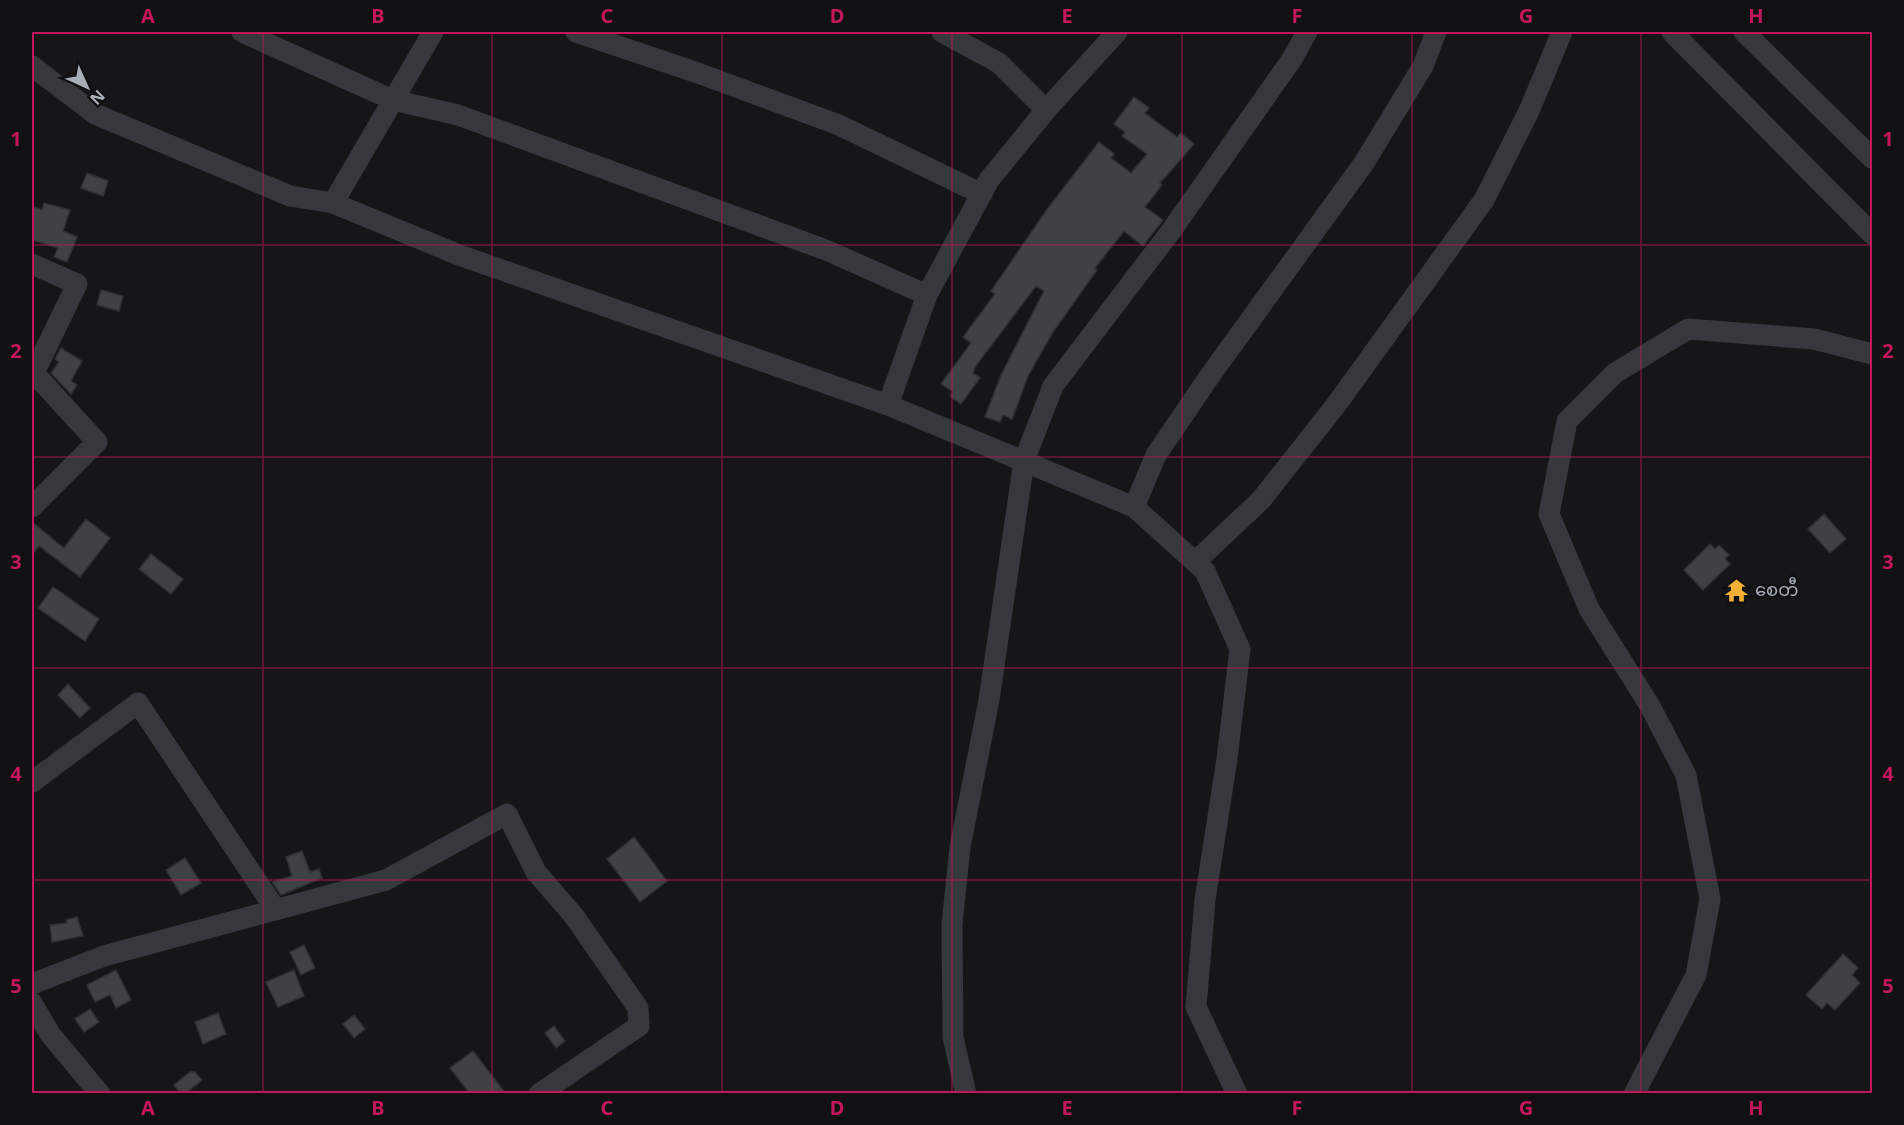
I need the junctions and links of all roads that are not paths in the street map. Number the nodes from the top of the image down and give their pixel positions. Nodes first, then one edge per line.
1 (242, 32) edge
2 (433, 32) edge
3 (576, 32) edge
4 (942, 32) edge
5 (1116, 32) edge
6 (1307, 32) edge
7 (1436, 32) edge
8 (1562, 32) edge
9 (1672, 32) edge
10 (1744, 32) edge
11 (32, 66) edge
12 (393, 100) junction
13 (1046, 110) junction
14 (1872, 158) edge
15 (982, 194) junction
16 (333, 203) junction
17 (1872, 234) edge
18 (32, 264) edge
19 (927, 295) junction
20 (1872, 354) edge
21 (888, 405) junction
22 (1024, 461) junction
23 (32, 507) edge
24 (1134, 507) junction
25 (1195, 562) junction
26 (32, 782) edge
27 (276, 910) junction
28 (32, 984) edge
29 (32, 1003) edge
30 (100, 1094) edge
31 (538, 1094) edge
32 (966, 1094) edge
33 (1237, 1094) edge
34 (1634, 1094) edge

1 - 12 street
2 - 12 street
3 - 15 street
4 - 13 street
5 - 13 street
6 - 22 street
7 - 24 street
8 - 25 street
9 - 17 street
10 - 14 street
11 - 16 street
12 - 16 street
12 - 19 street
13 - 15 street
15 - 19 street
16 - 21 street
18 - 23 street
19 - 21 street
20 - 34 street
21 - 22 street
22 - 24 street
22 - 32 street
24 - 25 street
25 - 33 street
26 - 27 street
27 - 28 street
27 - 31 street
29 - 30 street

